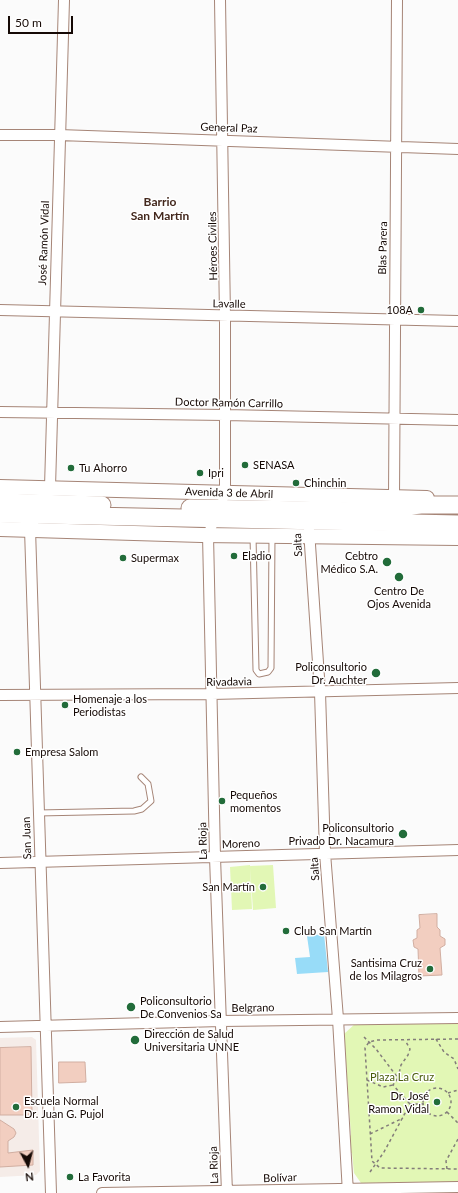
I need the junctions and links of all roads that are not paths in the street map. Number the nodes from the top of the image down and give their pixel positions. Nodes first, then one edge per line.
1 (64, 0) edge
2 (220, 0) edge
3 (396, 0) edge
4 (0, 135) edge
5 (59, 135) junction
6 (223, 140) junction
7 (396, 147) junction
8 (458, 149) edge
9 (0, 310) edge
10 (54, 310) junction
11 (225, 316) junction
12 (394, 319) junction
13 (458, 321) edge
14 (0, 412) edge
15 (53, 413) junction
16 (225, 415) junction
17 (394, 419) junction
18 (458, 420) edge
19 (0, 487) edge
20 (394, 497) junction
21 (458, 499) edge
22 (0, 502) edge
23 (45, 502) junction
24 (458, 504) edge
25 (458, 512) edge
26 (0, 514) edge
27 (217, 514) junction
28 (308, 515) junction
29 (361, 517) junction
30 (458, 524) edge
31 (0, 529) edge
32 (30, 529) junction
33 (458, 531) edge
34 (252, 535) junction
35 (272, 536) junction
36 (458, 538) edge
37 (458, 688) edge
38 (320, 692) junction
39 (34, 694) junction
40 (212, 694) junction
41 (0, 695) edge
42 (141, 777) dead end
43 (38, 813) junction
44 (458, 850) edge
45 (325, 853) junction
46 (216, 857) junction
47 (40, 862) junction
48 (0, 864) edge
49 (458, 1018) edge
50 (338, 1019) junction
51 (221, 1021) junction
52 (45, 1025) junction
53 (0, 1026) edge
54 (458, 1187) edge
55 (347, 1190) edge
56 (227, 1192) edge
57 (51, 1193) edge
58 (102, 1193) edge

1 - 5 street, José Ramón Vidal
2 - 6 street, Héroes Civiles
3 - 7 street, Blas Parera
4 - 5 street, General Paz
5 - 6 street, General Paz
5 - 10 street, José Ramón Vidal
6 - 7 street, General Paz
6 - 11 street, Héroes Civiles
7 - 8 street, General Paz
7 - 12 street, Blas Parera
9 - 10 street, Lavalle
10 - 11 street, Lavalle
10 - 15 street, José Ramón Vidal
11 - 12 street, Lavalle
11 - 16 street, Héroes Civiles
12 - 13 street, Lavalle
12 - 17 street, Blas Parera
14 - 15 street, Doctor Ramón Carrillo
15 - 16 street, Doctor Ramón Carrillo
15 - 23 street, José Ramón Vidal
16 - 17 street, Doctor Ramón Carrillo
16 - 27 street, Héroes Civiles
17 - 18 street, Doctor Ramón Carrillo
17 - 20 street, Blas Parera
19 - 23 main road, Avenida 3 de Abril
20 - 21 main road, Avenida 3 de Abril
20 - 28 main road, Avenida 3 de Abril
22 - 23 highway, Avenida 3 de Abril
23 - 26 highway, Avenida 3 de Abril
23 - 27 highway, Avenida 3 de Abril
23 - 27 main road, Avenida 3 de Abril
23 - 32 street
24 - 29 highway
25 - 29 highway, Avenida 3 de Abril
27 - 28 highway, Avenida 3 de Abril
27 - 28 main road, Avenida 3 de Abril
27 - 32 main road, Avenida 3 de Abril
27 - 34 main road, Avenida 3 de Abril
27 - 40 street, La Rioja
28 - 29 highway, Avenida 3 de Abril
28 - 35 main road, Avenida 3 de Abril
28 - 36 main road, Avenida 3 de Abril
28 - 38 street, Salta
29 - 30 highway, Avenida 3 de Abril
29 - 33 highway
31 - 32 main road, Avenida 3 de Abril
32 - 39 street, San Juan
34 - 35 main road, Avenida 3 de Abril
34 - 35 lane
37 - 38 street, Rivadavia
38 - 40 street, Rivadavia
38 - 45 street, Salta
39 - 40 street, Rivadavia
39 - 41 street, Rivadavia
39 - 43 street, San Juan
40 - 46 street, La Rioja
42 - 43 lane
43 - 47 street, San Juan
44 - 45 street, Moreno
45 - 46 street, Moreno
45 - 50 street, Salta
46 - 47 street, Moreno
46 - 51 street, La Rioja
47 - 48 street, Moreno
47 - 52 street, San Juan
49 - 50 street, Belgrano
50 - 51 street, Belgrano
50 - 55 street, Salta
51 - 52 street, Belgrano
51 - 56 street, La Rioja
52 - 53 street, Belgrano
52 - 57 street, San Juan
54 - 55 street, Bolívar
55 - 56 street, Bolívar
56 - 58 street, Bolívar

